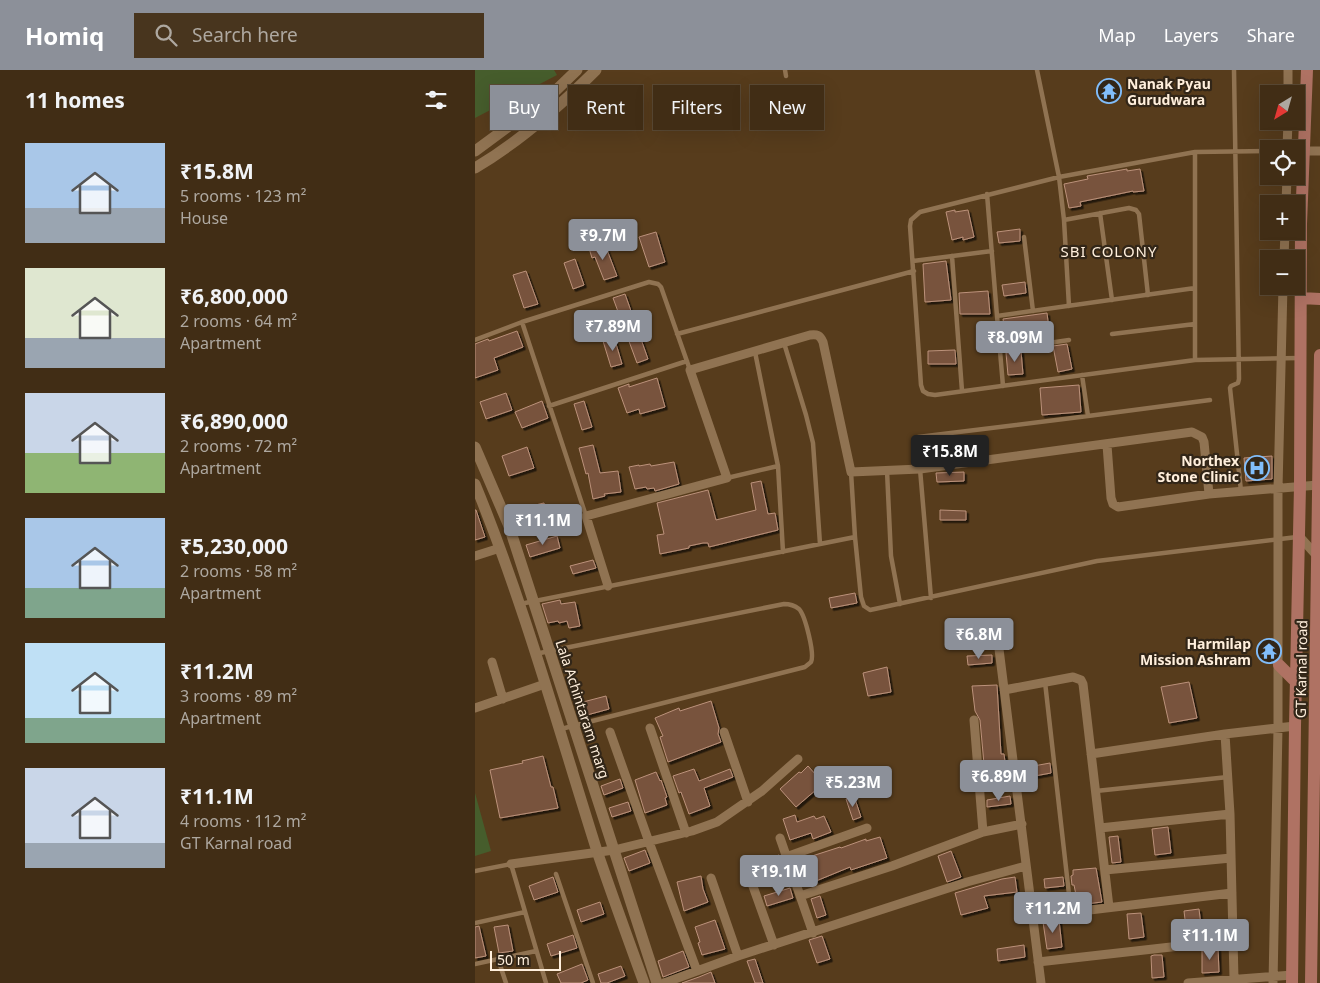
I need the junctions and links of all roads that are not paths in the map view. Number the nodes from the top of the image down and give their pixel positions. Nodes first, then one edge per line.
1 (1037, 70) edge
2 (1234, 70) edge
3 (1288, 70) edge
4 (1307, 70) edge
5 (582, 72) edge
6 (1288, 85) edge
7 (1301, 140) edge
8 (475, 151) edge
9 (1260, 151) edge
10 (1305, 151) edge
11 (1320, 151) edge
12 (1195, 152) junction
13 (1236, 152) junction
14 (475, 168) edge
15 (1059, 177) junction
16 (1300, 185) edge
17 (987, 194) junction
18 (1100, 213) junction
19 (1065, 220) junction
20 (1024, 237) dead end
21 (992, 251) junction
22 (952, 256) junction
23 (913, 261) junction
24 (914, 271) junction
25 (1195, 288) junction
26 (1148, 295) junction
27 (1283, 295) edge
28 (1301, 298) junction
29 (1320, 299) edge
30 (1112, 300) junction
31 (1069, 306) junction
32 (1033, 311) junction
33 (997, 316) junction
34 (522, 322) junction
35 (1195, 324) junction
36 (677, 334) junction
37 (1112, 334) dead end
38 (475, 340) edge
39 (1069, 340) dead end
40 (784, 342) junction
41 (754, 350) junction
42 (1000, 350) junction
43 (1320, 355) edge
44 (1237, 358) junction
45 (1281, 358) junction
46 (1300, 358) junction
47 (1195, 360) junction
48 (687, 361) junction
49 (690, 370) junction
50 (1082, 375) junction
51 (1003, 386) junction
52 (962, 391) junction
53 (1210, 400) dead end
54 (549, 406) junction
55 (1088, 416) junction
56 (918, 437) dead end
57 (1107, 445) junction
58 (475, 447) edge
59 (1319, 463) edge
60 (778, 466) junction
61 (920, 469) junction
62 (887, 471) junction
63 (851, 472) junction
64 (727, 478) junction
65 (475, 484) edge
66 (1318, 485) junction
67 (1300, 486) junction
68 (1278, 488) junction
69 (1241, 491) junction
70 (1209, 494) junction
71 (586, 516) junction
72 (1299, 536) junction
73 (855, 537) junction
74 (1279, 539) junction
75 (820, 544) junction
76 (500, 548) junction
77 (783, 552) junction
78 (475, 556) edge
79 (1319, 556) edge
80 (608, 586) junction
81 (931, 598) junction
82 (532, 601) junction
83 (519, 604) junction
84 (900, 604) junction
85 (999, 649) dead end
86 (549, 651) junction
87 (535, 654) junction
88 (492, 662) dead end
89 (1279, 665) junction
90 (1318, 665) edge
91 (1045, 682) junction
92 (1296, 682) junction
93 (545, 684) junction
94 (1004, 690) junction
95 (503, 698) junction
96 (475, 708) edge
97 (973, 720) dead end
98 (573, 726) junction
99 (1295, 726) junction
100 (651, 728) dead end
101 (1278, 728) junction
102 (560, 730) junction
103 (611, 732) dead end
104 (724, 732) dead end
105 (1225, 734) junction
106 (1091, 754) junction
107 (798, 759) dead end
108 (1228, 776) junction
109 (1317, 778) edge
110 (1096, 791) junction
111 (748, 802) junction
112 (1230, 814) junction
113 (1022, 824) junction
114 (867, 828) dead end
115 (1100, 828) junction
116 (983, 832) junction
117 (685, 833) junction
118 (780, 838) dead end
119 (649, 842) junction
120 (614, 850) junction
121 (598, 852) junction
122 (787, 857) junction
123 (1231, 858) junction
124 (511, 864) junction
125 (745, 864) dead end
126 (1026, 866) junction
127 (1105, 870) junction
128 (475, 871) edge
129 (556, 874) dead end
130 (711, 878) dead end
131 (1232, 893) junction
132 (800, 896) junction
133 (1109, 908) junction
134 (525, 912) junction
135 (1071, 913) junction
136 (1031, 917) junction
137 (475, 923) edge
138 (813, 932) junction
139 (1233, 940) junction
140 (774, 945) junction
141 (536, 951) junction
142 (738, 956) junction
143 (498, 959) junction
144 (1038, 962) junction
145 (475, 964) edge
146 (697, 971) junction
147 (1234, 979) junction
148 (1292, 979) edge
149 (1273, 980) edge
150 (506, 983) edge
151 (546, 983) edge
152 (593, 983) edge
153 (644, 983) edge
154 (657, 983) edge
155 (664, 983) edge
156 (1041, 983) edge
157 (1188, 983) edge
158 (1311, 983) edge

1 - 15 lane
2 - 13 lane
3 - 6 street
4 - 7 main road
5 - 8 street
5 - 14 street
9 - 13 lane
10 - 11 street
12 - 13 lane
12 - 15 lane
12 - 25 lane
13 - 44 lane
15 - 17 lane
15 - 19 lane
16 - 28 main road
17 - 21 lane
17 - 23 lane
18 - 19 lane
18 - 26 lane
18 - 30 lane
19 - 31 lane
20 - 32 lane
21 - 22 lane
21 - 33 lane
22 - 23 lane
22 - 52 lane
23 - 24 lane
24 - 36 lane
24 - 52 lane
25 - 26 lane
25 - 35 lane
26 - 30 lane
27 - 45 street
28 - 29 main road
28 - 46 main road
30 - 31 lane
31 - 32 lane
32 - 33 lane
33 - 42 lane
34 - 36 lane
34 - 38 lane
34 - 54 lane
35 - 37 lane
35 - 47 lane
36 - 48 lane
39 - 42 lane
40 - 41 street
40 - 63 street
40 - 75 lane
41 - 49 street
41 - 60 lane
42 - 51 lane
43 - 59 main road, GT Karnal road
44 - 45 lane
44 - 47 lane
44 - 69 lane
45 - 46 lane
45 - 68 street
46 - 67 main road, GT Karnal road
47 - 50 lane
48 - 49 lane
48 - 54 lane
49 - 64 street
50 - 51 lane
50 - 55 lane
51 - 52 lane
53 - 55 lane
54 - 71 lane
55 - 56 lane
57 - 61 street
57 - 70 street
57 - 70 street
58 - 82 street, Lala Achintaram marg
59 - 66 main road, GT Karnal road
60 - 64 lane
60 - 77 lane
61 - 62 street
61 - 81 lane
62 - 63 street
62 - 84 lane
63 - 73 lane
64 - 71 street
65 - 76 street, Lala Achintaram marg
66 - 67 street
66 - 79 main road, GT Karnal road
67 - 68 street
67 - 72 main road, GT Karnal road
68 - 69 street
68 - 74 street
69 - 70 street
71 - 80 street
72 - 74 lane
72 - 79 street
72 - 92 main road, GT Karnal road
73 - 75 lane
73 - 84 lane
74 - 81 lane
74 - 89 street
75 - 77 lane
76 - 78 street
76 - 83 street, Lala Achintaram marg
77 - 80 lane
79 - 90 main road, GT Karnal road
80 - 82 lane
81 - 84 lane
82 - 83 lane
82 - 86 street, Lala Achintaram marg
83 - 87 street, Lala Achintaram marg
85 - 94 street
86 - 87 lane
86 - 98 street, Lala Achintaram marg
86 - 98 lane
87 - 93 street, Lala Achintaram marg
88 - 95 street
89 - 92 main road
89 - 101 street
90 - 109 main road, GT Karnal road
91 - 94 street
91 - 106 street
91 - 135 lane
92 - 99 main road, GT Karnal road
93 - 95 street
93 - 102 street, Lala Achintaram marg
94 - 113 street
95 - 96 street
97 - 116 street
98 - 102 lane
98 - 120 street, Lala Achintaram marg
99 - 101 street
99 - 148 main road, GT Karnal road
100 - 117 street
101 - 105 street
101 - 149 street
102 - 121 street, Lala Achintaram marg
103 - 119 street
104 - 111 street
105 - 106 street
105 - 108 street
106 - 110 street
107 - 111 street
108 - 110 lane
108 - 112 street
109 - 158 main road, GT Karnal road
110 - 115 street
111 - 117 street
112 - 115 street
112 - 123 street
113 - 116 street
113 - 126 street
114 - 122 street
115 - 127 street
116 - 132 street
117 - 119 street
118 - 122 street
119 - 120 street
119 - 146 street
120 - 121 street
120 - 154 street, Lala Achintaram marg
121 - 124 street
121 - 153 street, Lala Achintaram marg
122 - 132 street
123 - 127 street
123 - 131 street
124 - 128 lane
124 - 134 lane
125 - 140 street
126 - 136 street
126 - 138 street
127 - 133 street
129 - 152 lane
130 - 142 street
131 - 133 street
131 - 139 street
132 - 138 street
133 - 135 street
134 - 137 lane
134 - 141 lane
135 - 136 street
136 - 144 street
138 - 140 street
139 - 144 street
139 - 147 street
140 - 142 street
141 - 143 lane
141 - 151 lane
142 - 146 street
143 - 145 lane
143 - 150 lane
144 - 156 street
146 - 155 street
147 - 149 street
147 - 157 street
148 - 149 street

